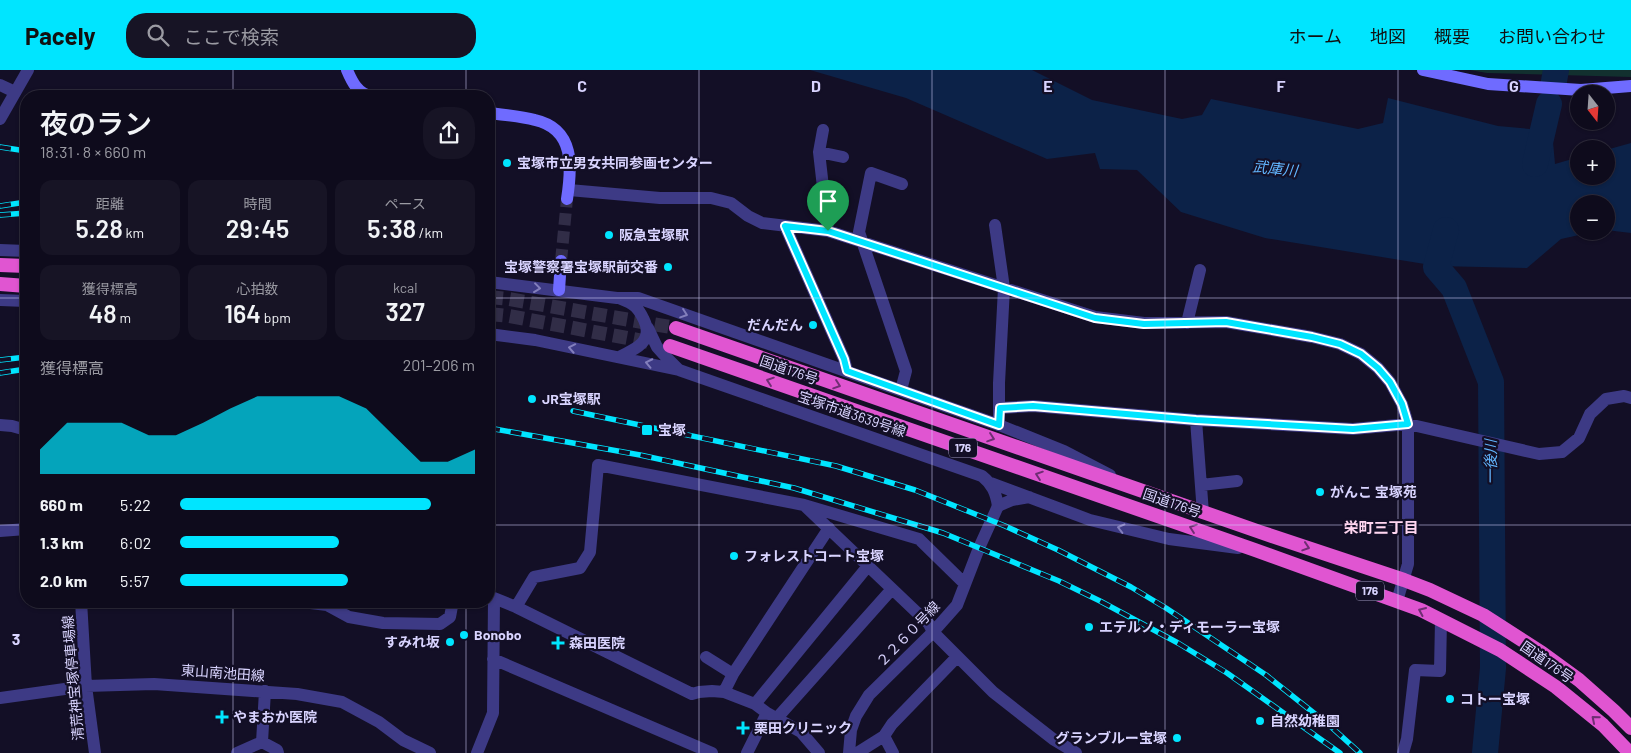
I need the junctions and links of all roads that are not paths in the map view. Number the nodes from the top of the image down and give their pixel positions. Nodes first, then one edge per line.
1 (28, 70) edge
2 (347, 70) edge
3 (1423, 70) edge
4 (0, 85) edge
5 (1631, 86) edge
6 (360, 90) edge
7 (15, 92) junction
8 (495, 114) edge
9 (0, 119) edge
10 (823, 130) dead end
11 (819, 152) junction
12 (843, 157) dead end
13 (902, 184) dead end
14 (568, 194) joint
15 (995, 225) dead end
16 (785, 226) junction
17 (828, 231) junction
18 (863, 242) junction
19 (0, 250) edge
20 (20, 251) edge
21 (562, 261) tunnel mouth
22 (0, 265) edge
23 (20, 266) edge
24 (1200, 270) dead end
25 (495, 283) edge
26 (0, 284) edge
27 (20, 286) edge
28 (1004, 288) junction
29 (559, 290) junction
30 (616, 298) junction
31 (0, 300) edge
32 (20, 301) edge
33 (1187, 323) junction
34 (648, 328) junction
35 (676, 328) tunnel mouth
36 (495, 335) edge
37 (670, 346) tunnel mouth
38 (619, 357) junction
39 (679, 370) junction
40 (847, 371) junction
41 (901, 390) junction
42 (1631, 398) edge
43 (1000, 408) junction
44 (1196, 420) junction
45 (1408, 424) junction
46 (0, 425) edge
47 (999, 425) junction
48 (20, 428) edge
49 (1237, 481) dead end
50 (990, 483) junction
51 (1201, 485) junction
52 (1141, 491) junction
53 (1029, 497) junction
54 (804, 505) junction
55 (998, 506) junction
56 (1203, 512) junction
57 (829, 528) junction
58 (20, 529) edge
59 (0, 531) edge
60 (1256, 550) junction
61 (868, 566) junction
62 (1404, 580) junction
63 (965, 584) junction
64 (892, 589) junction
65 (495, 599) edge
66 (1397, 601) junction
67 (516, 607) junction
68 (81, 608) edge
69 (332, 608) edge
70 (452, 608) edge
71 (492, 608) edge
72 (1441, 620) junction
73 (933, 632) junction
74 (706, 657) dead end
75 (957, 657) junction
76 (494, 659) junction
77 (733, 674) junction
78 (86, 686) junction
79 (266, 691) junction
80 (724, 692) junction
81 (0, 698) edge
82 (755, 704) junction
83 (772, 716) junction
84 (1631, 728) edge
85 (884, 736) junction
86 (262, 742) junction
87 (849, 752) edge
88 (95, 753) edge
89 (237, 753) edge
90 (278, 753) edge
91 (430, 753) edge
92 (477, 753) edge
93 (712, 753) edge
94 (747, 753) edge
95 (819, 753) edge
96 (893, 753) edge
97 (1076, 753) edge
98 (1403, 753) edge
99 (1630, 753) edge

1 - 7 street
2 - 6 main road
3 - 5 main road
4 - 7 street
7 - 9 street
8 - 14 main road
10 - 11 street
11 - 12 street
11 - 17 street
13 - 18 street
14 - 16 street
15 - 28 street
16 - 17 street
16 - 40 street
17 - 18 street
18 - 28 street
18 - 41 street
19 - 20 street
21 - 29 main road
22 - 23 highway
24 - 33 street
25 -> 29 street
26 - 27 highway
28 - 33 street
28 - 43 street
29 - 30 street
30 - 34 street
30 -> 40 street
31 - 32 street
33 - 45 street
34 - 38 street
34 - 39 street
35 -> 52 highway, 国道176号 / 176
38 -> 36 street, 宝塚市道3639号線
60 -> 37 highway, 国道176号 / 176
39 -> 38 street, 宝塚市道3639号線
39 - 50 street, 宝塚市道3639号線
40 - 41 street
41 - 47 street
42 - 45 street
43 - 44 street
43 - 47 street
44 - 45 street
44 - 51 street
45 - 62 street
46 - 48 street
47 - 52 street
49 - 51 street
50 - 53 street, 宝塚市道3639号線
50 - 55 street
51 - 56 street
52 - 56 highway, 国道176号 / 176
53 - 55 street
60 -> 53 street, 宝塚市道3639号線
54 - 57 street
54 - 63 street
54 - 67 street
55 - 63 street, ２２６０号線
56 -> 62 highway, 国道176号 / 176
57 - 61 street
57 - 77 street
58 - 59 street
60 - 66 highway, 国道176号 / 176
61 - 64 street
61 - 82 street
62 - 66 street
62 - 84 highway, 国道176号 / 176
63 - 73 street, ２２６０号線
64 - 73 street
64 - 83 street
65 - 67 street
72 -> 66 highway, 国道176号 / 176
67 - 80 street
68 - 78 street, 清荒神宝塚停車場線
69 - 70 street
71 - 76 street
72 - 98 street
99 -> 72 highway, 国道176号 / 176
73 - 75 street
73 - 87 street, ２２６０号線
74 - 77 street
75 - 85 street
75 - 97 street
76 - 92 street
76 - 93 street
77 - 80 street
78 - 79 street, 東山南池田線
78 - 81 street, 東山南池田線
78 - 88 street, 清荒神宝塚停車場線
79 - 86 street
79 - 91 street, 東山南池田線
80 - 82 street
82 - 83 street
83 - 94 street
83 - 95 street
85 - 87 street
85 - 96 street
86 - 89 street
86 - 90 street

